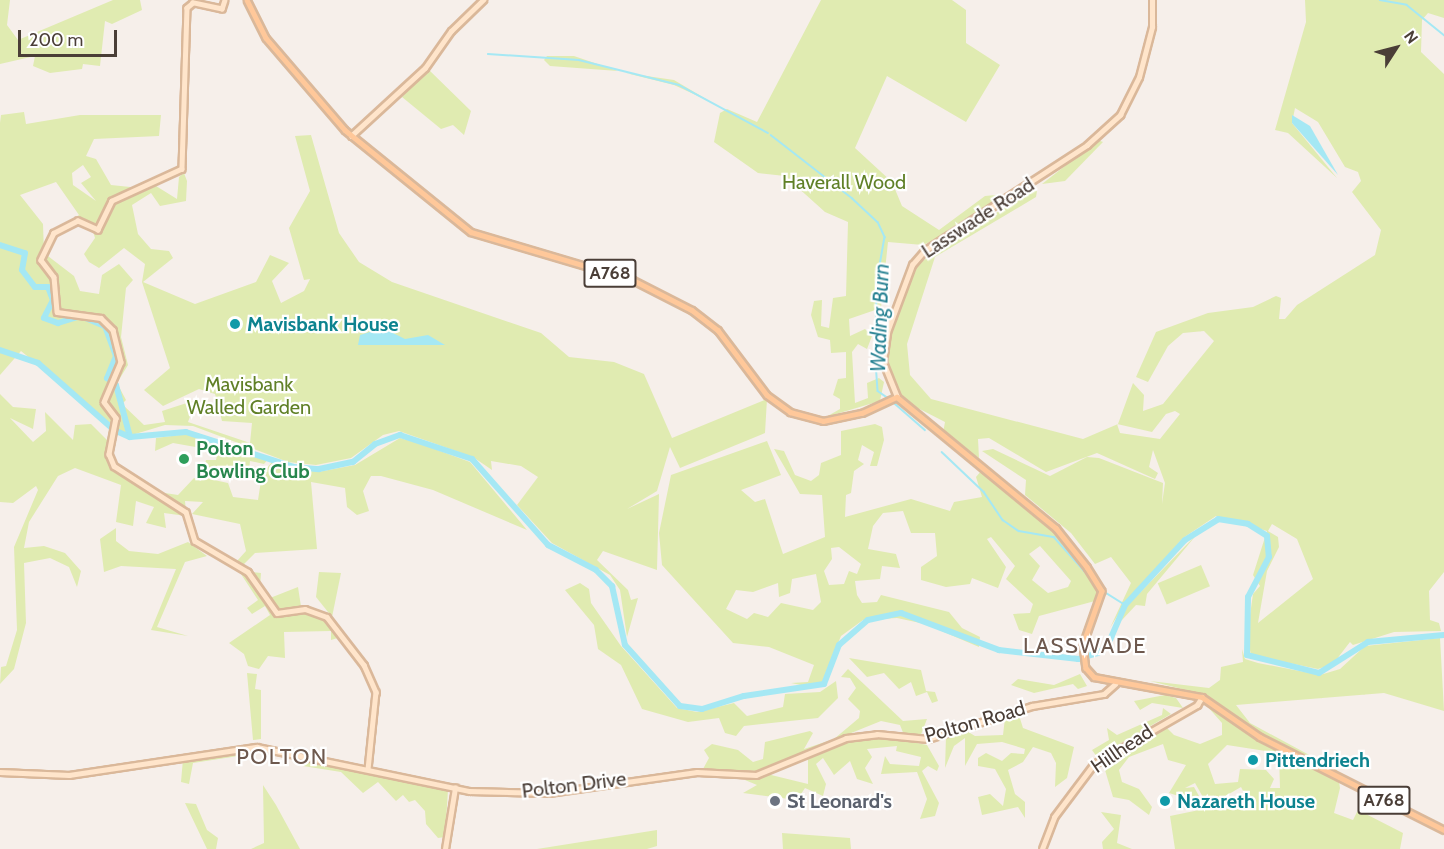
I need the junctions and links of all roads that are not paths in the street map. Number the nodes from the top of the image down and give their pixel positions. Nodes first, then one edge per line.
1 (225, 0) edge
2 (247, 0) edge
3 (483, 0) edge
4 (1152, 0) edge
5 (351, 136) junction
6 (893, 399) junction
7 (1115, 684) junction
8 (1202, 697) junction
9 (368, 769) junction
10 (0, 772) edge
11 (657, 776) joint
12 (454, 788) junction
13 (1444, 830) edge
14 (446, 849) edge
15 (1042, 849) edge

1 - 9 street
2 - 5 main road, A768
3 - 5 street
4 - 6 street, Lasswade Road
5 - 6 main road, A768
6 - 7 main road, Lasswade Road / A768
7 - 8 main road, A768
7 - 11 street, Polton Road
8 - 13 main road, A768
8 - 15 street, Hillhead
9 - 10 street, Polton Drive
9 - 12 street, Polton Drive
11 - 12 street, Polton Drive
12 - 14 street

